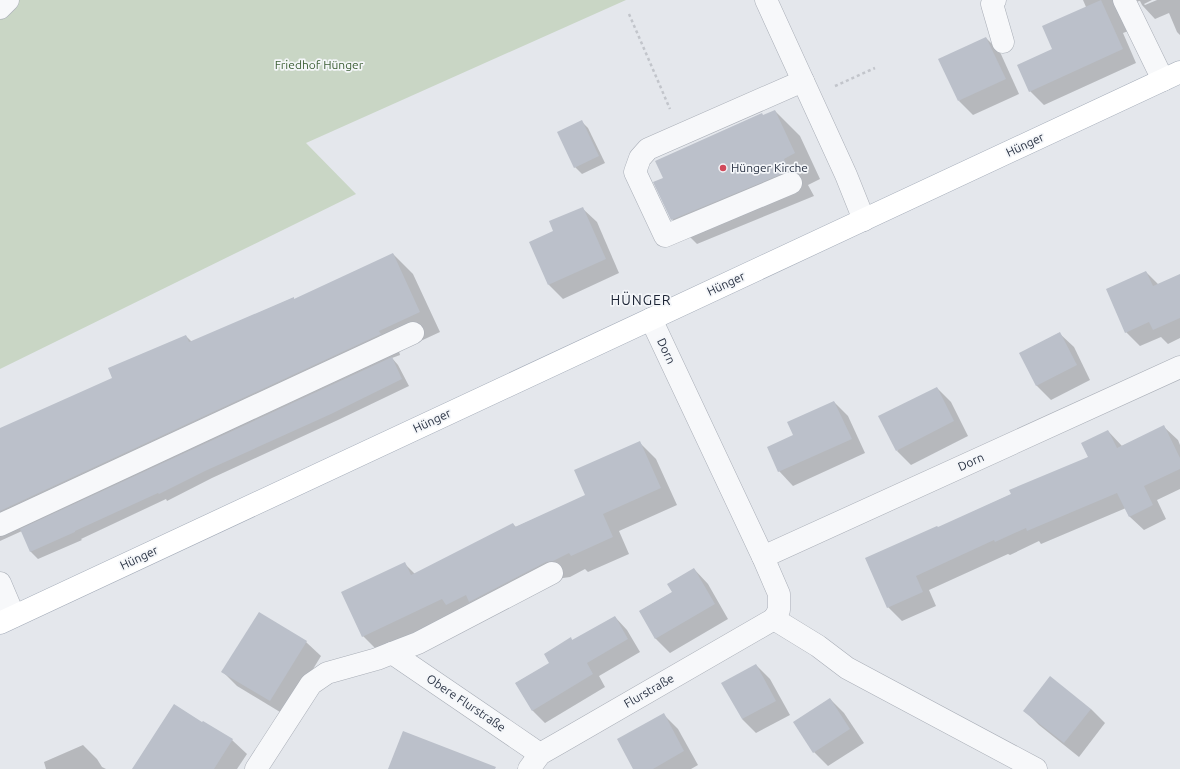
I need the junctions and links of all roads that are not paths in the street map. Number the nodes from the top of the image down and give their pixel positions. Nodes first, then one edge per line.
1 (8, 0) edge
2 (766, 0) edge
3 (995, 0) edge
4 (1124, 0) edge
5 (0, 8) edge
6 (1003, 42) dead end
7 (1172, 76) edge
8 (807, 89) junction
9 (791, 183) dead end
10 (864, 220) junction
11 (651, 319) junction
12 (413, 333) dead end
13 (1180, 367) edge
14 (0, 526) edge
15 (763, 557) junction
16 (552, 573) dead end
17 (0, 583) edge
18 (774, 619) junction
19 (7, 620) edge
20 (392, 652) junction
21 (535, 762) edge
22 (256, 769) edge
23 (1036, 769) edge

1 - 5 street
2 - 8 street
3 - 6 street
4 - 7 street, Hünger
7 - 10 main road, Hünger
8 - 9 street
8 - 10 street
10 - 11 main road, Hünger
11 - 15 street, Dorn
11 - 19 main road, Hünger
12 - 14 street
13 - 15 street, Dorn
15 - 18 street, Dorn
16 - 20 street
17 - 19 street
18 - 21 street, Flurstraße
18 - 23 street
20 - 21 street, Obere Flurstraße
20 - 22 street

